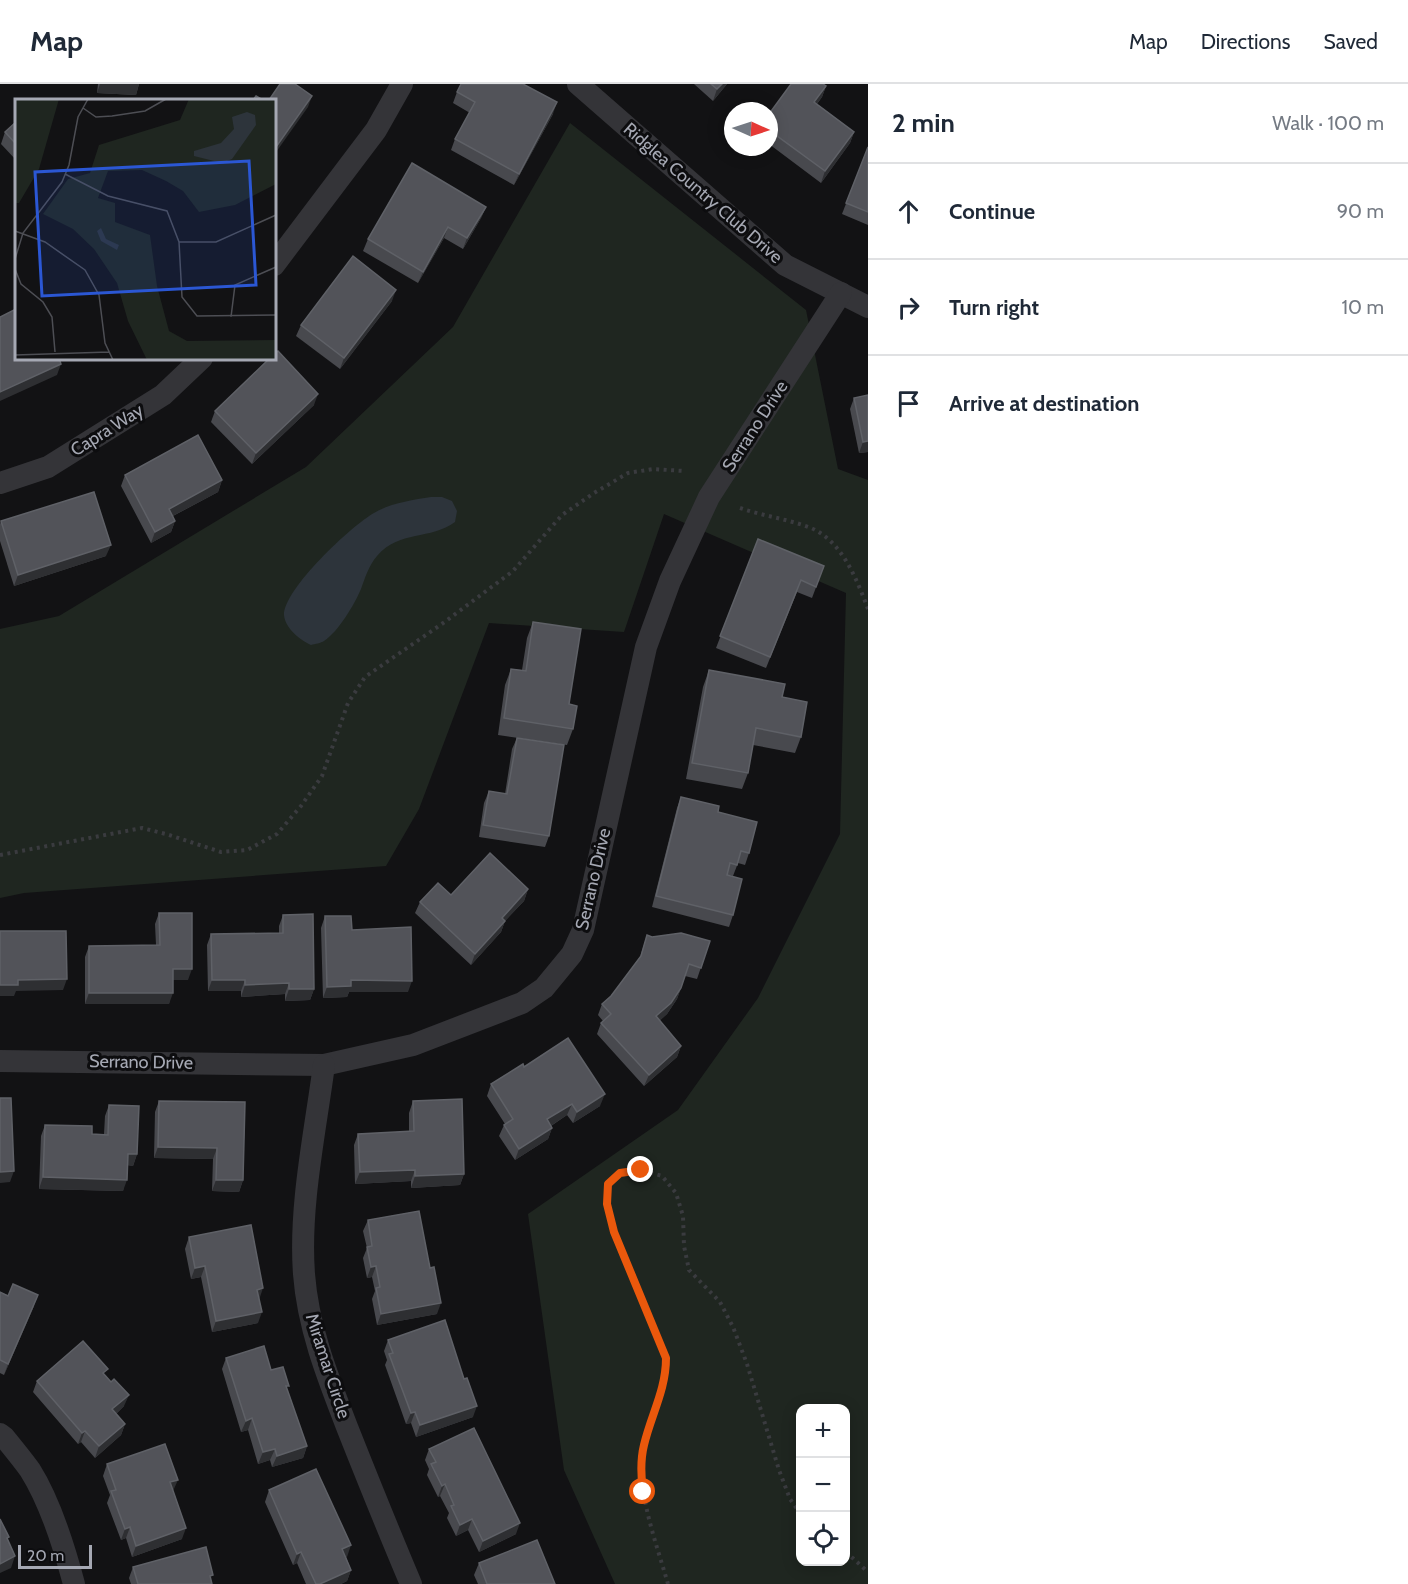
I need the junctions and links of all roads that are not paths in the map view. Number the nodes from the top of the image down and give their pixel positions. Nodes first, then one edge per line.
1 (402, 84) edge
2 (578, 84) edge
3 (276, 262) edge
4 (841, 293) junction
5 (868, 307) edge
6 (200, 360) edge
7 (0, 483) edge
8 (0, 1061) edge
9 (324, 1065) junction
10 (0, 1434) edge
11 (74, 1584) edge
12 (411, 1584) edge

1 - 3 street
2 - 4 street, Ridglea Country Club Drive
4 - 5 street, Ridglea Country Club Drive
4 - 9 street, Serrano Drive
6 - 7 street, Capra Way
8 - 9 street, Serrano Drive
9 - 12 street, Miramar Circle
10 - 11 street

